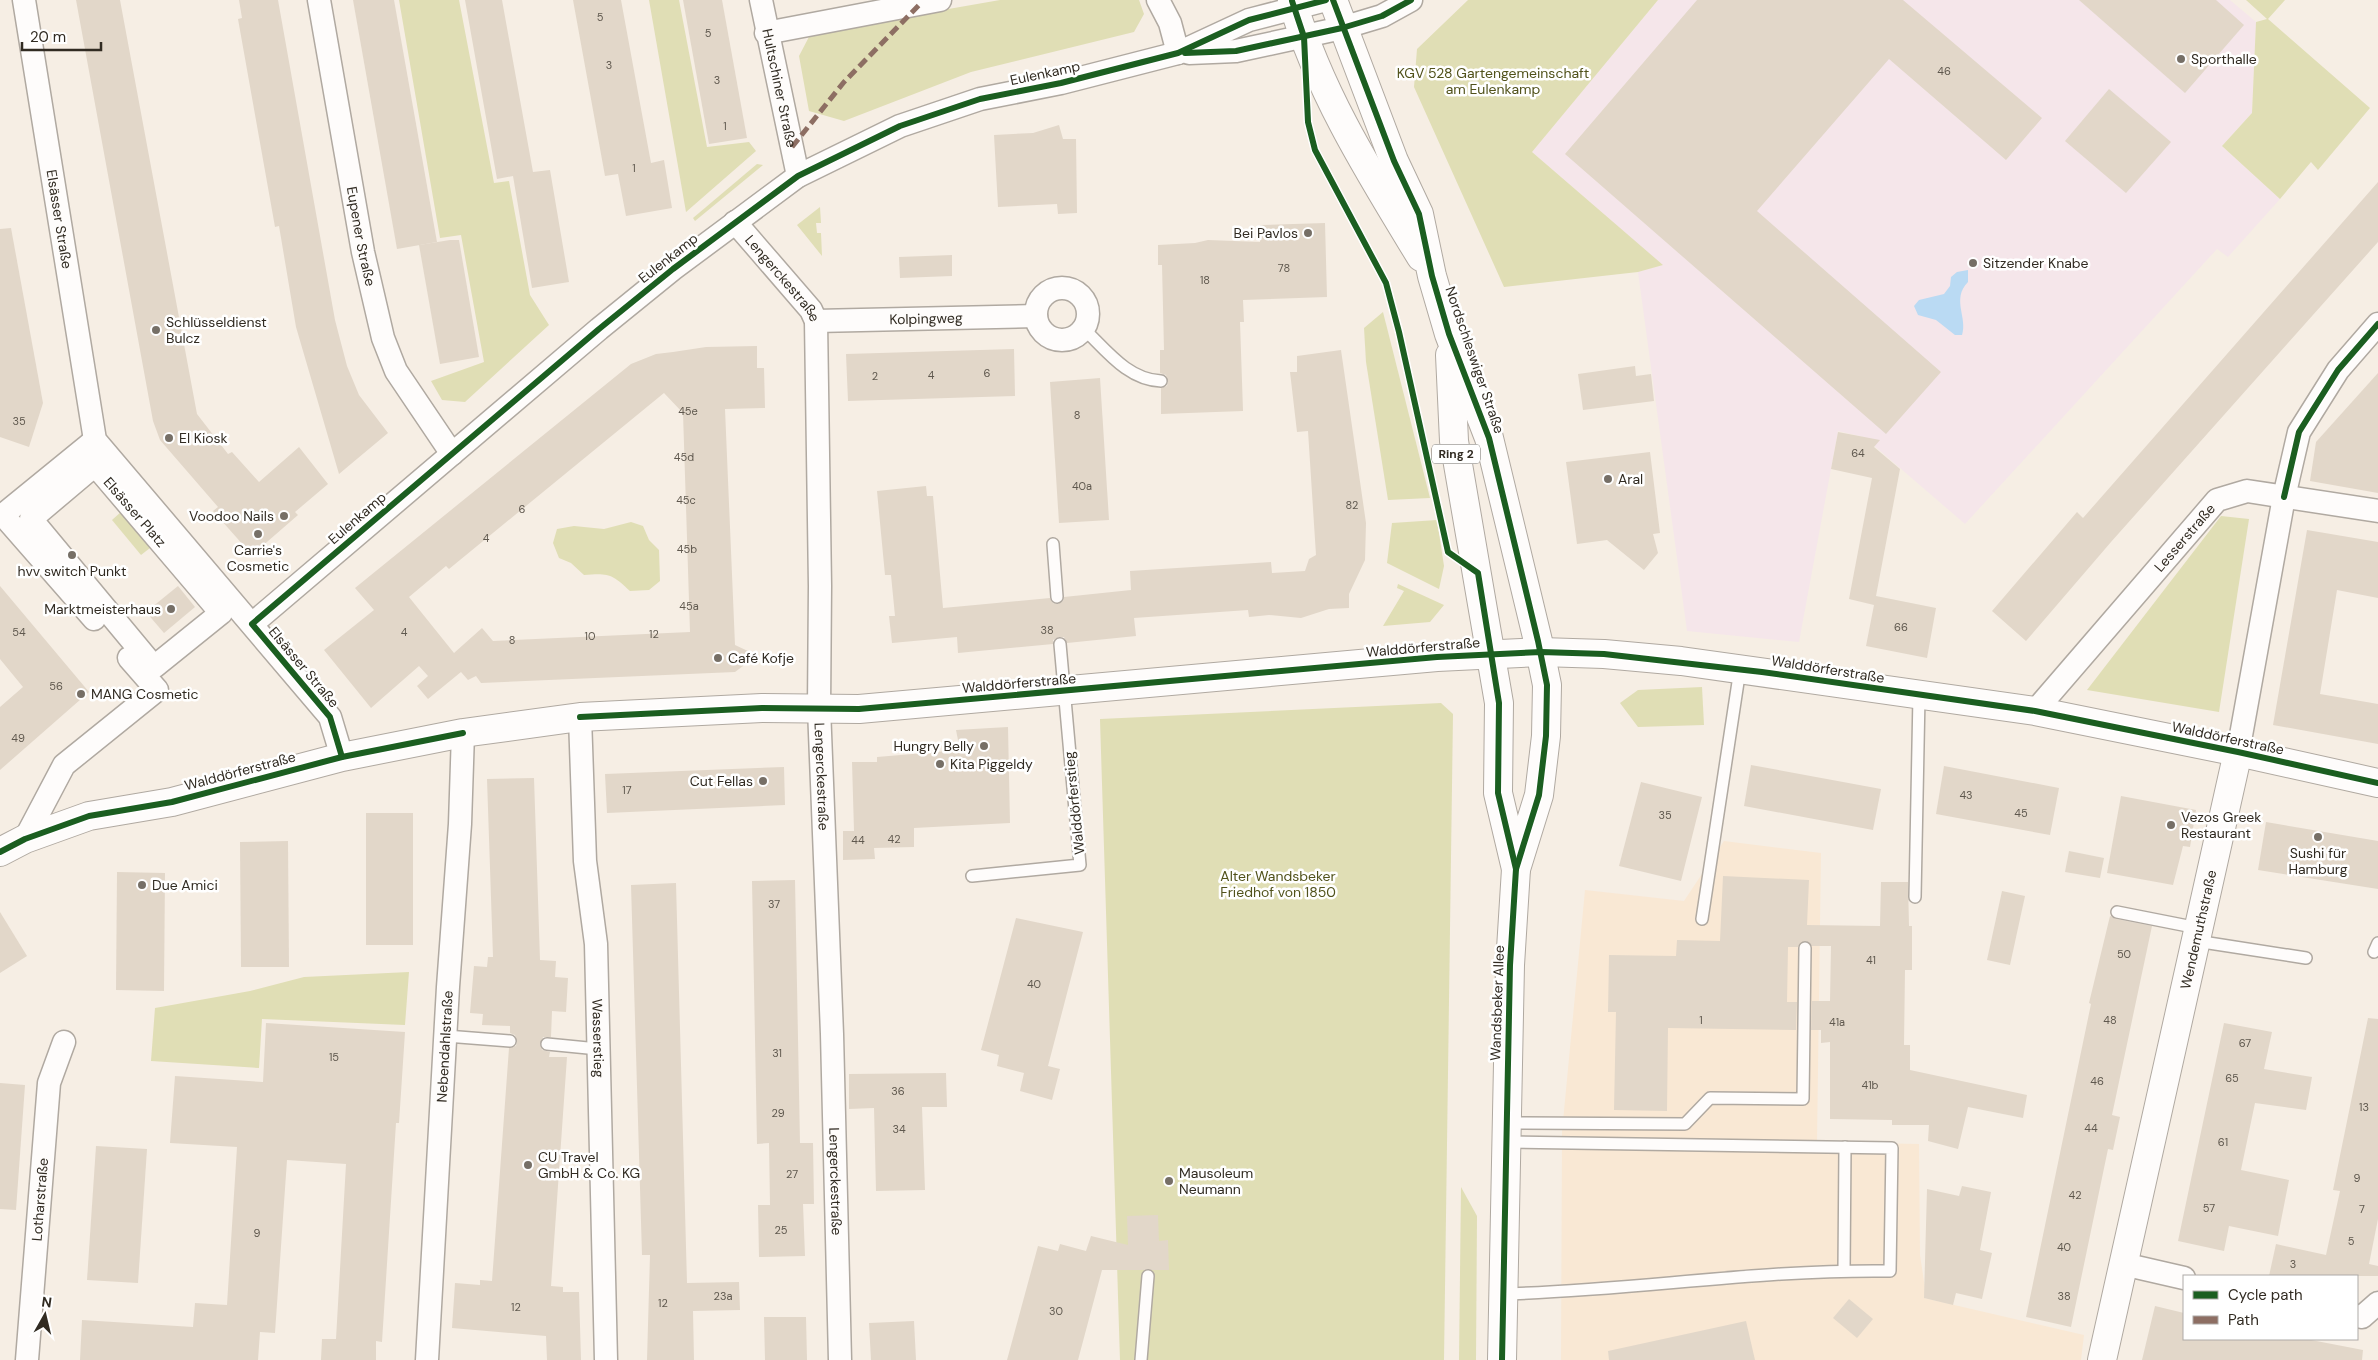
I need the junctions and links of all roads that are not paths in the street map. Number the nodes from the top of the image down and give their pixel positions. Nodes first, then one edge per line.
1 (24, 0) edge
2 (319, 0) edge
3 (761, 0) edge
4 (940, 0) edge
5 (1158, 0) edge
6 (1326, 0) edge
7 (1332, 0) edge
8 (1411, 0) edge
9 (1293, 4) edge
10 (1342, 28) junction
11 (766, 33) junction
12 (1304, 36) junction
13 (1178, 53) junction
14 (798, 176) junction
15 (735, 222) junction
16 (1432, 276) junction
17 (1036, 316) junction
18 (816, 321) junction
19 (2378, 324) edge
20 (1084, 329) junction
21 (1449, 334) junction
22 (1160, 381) dead end
23 (95, 440) junction
24 (452, 454) junction
25 (2284, 497) junction
26 (2378, 511) edge
27 (2, 514) edge
28 (1053, 544) dead end
29 (1056, 598) dead end
30 (252, 624) junction
31 (1060, 644) dead end
32 (1541, 652) junction
33 (1491, 654) junction
34 (154, 666) joint
35 (1740, 669) junction
36 (1063, 692) junction
37 (1919, 696) junction
38 (819, 708) junction
39 (2035, 711) junction
40 (580, 717) junction
41 (463, 732) junction
42 (2238, 752) junction
43 (342, 757) junction
44 (2378, 783) edge
45 (24, 839) junction
46 (0, 852) edge
47 (1516, 869) junction
48 (972, 876) dead end
49 (1915, 897) dead end
50 (2117, 912) dead end
51 (1702, 919) dead end
52 (2197, 934) junction
53 (1805, 948) dead end
54 (2306, 958) dead end
55 (446, 1036) junction
56 (510, 1041) dead end
57 (64, 1042) dead end
58 (547, 1044) dead end
59 (598, 1049) junction
60 (1506, 1133) junction
61 (1845, 1147) junction
62 (2123, 1264) junction
63 (1844, 1270) junction
64 (1148, 1276) dead end
65 (2183, 1278) edge
66 (1502, 1294) junction
67 (2378, 1303) edge
68 (2358, 1316) edge
69 (27, 1360) edge
70 (427, 1360) edge
71 (606, 1360) edge
72 (840, 1360) edge
73 (1141, 1360) edge
74 (1502, 1360) edge
75 (2102, 1360) edge

1 - 23 street, Elsässer Straße
2 - 24 street, Eupener Straße
3 - 11 street, Hultschiner Straße
4 - 11 street
5 - 13 street
6 - 9 street, Eulenkamp
7 - 10 street, Nordschleswiger Straße / Ring 2
8 - 10 street, Eulenkamp
9 - 12 street, Nordschleswiger Straße / Ring 2
9 - 13 street, Eulenkamp
10 - 12 street, Eulenkamp
10 - 16 street, Nordschleswiger Straße / Ring 2
11 - 14 street, Hultschiner Straße
12 - 13 street, Eulenkamp
12 - 16 street, Nordschleswiger Straße / Ring 2
13 - 14 street, Eulenkamp
14 - 15 street, Eulenkamp
15 - 18 street, Lengerckestraße
15 - 24 street, Eulenkamp
16 - 21 street, Nordschleswiger Straße / Ring 2
17 - 18 street, Kolpingweg
17 - 20 street
17 - 20 street
18 - 38 street, Lengerckestraße
19 - 25 street
20 - 22 lane
21 - 32 street, Nordschleswiger Straße / Ring 2
21 - 33 street, Nordschleswiger Straße / Ring 2
23 - 27 street
23 - 30 street, Elsässer Straße
24 - 30 street, Eulenkamp
25 - 26 street, Lesserstraße
25 - 39 street, Lesserstraße
25 - 42 street, Wendemuthstraße
27 - 45 street
28 - 29 lane
30 - 43 street, Elsässer Straße
31 - 36 lane
32 - 33 street, Walddörferstraße
32 - 35 street, Walddörferstraße
32 - 47 street, Wandsbeker Allee / Ring 2
33 - 36 street, Walddörferstraße
33 - 47 street, Nordschleswiger Straße / Ring 2
34 - 34 street, Elsässer Platz
35 - 37 street, Walddörferstraße
35 - 51 lane
36 - 38 street, Walddörferstraße
36 - 48 lane, Walddörferstieg
37 - 39 street, Walddörferstraße
37 - 49 lane
38 - 40 street, Walddörferstraße
38 - 72 street, Lengerckestraße
39 - 42 street, Walddörferstraße
40 - 41 street, Walddörferstraße
40 - 59 street, Wasserstieg
41 - 43 street, Walddörferstraße
41 - 55 street, Nebendahlstraße
42 - 44 street, Walddörferstraße
42 - 52 street, Wendemuthstraße
43 - 45 street, Walddörferstraße
45 - 46 street, Walddörferstraße
47 - 60 street, Wandsbeker Allee / Ring 2
50 - 52 lane
52 - 54 lane
52 - 62 street, Wendemuthstraße
53 - 60 lane
55 - 56 lane
55 - 70 street, Nebendahlstraße
57 - 69 street, Lotharstraße
58 - 59 lane
59 - 71 street, Wasserstieg
60 - 61 lane
60 - 66 street, Wandsbeker Allee / Ring 2
61 - 63 lane
61 - 63 lane
62 - 65 street
62 - 75 street, Wendemuthstraße
63 - 66 lane
64 - 73 lane
66 - 74 street, Wandsbeker Allee / Ring 2
67 - 68 street

